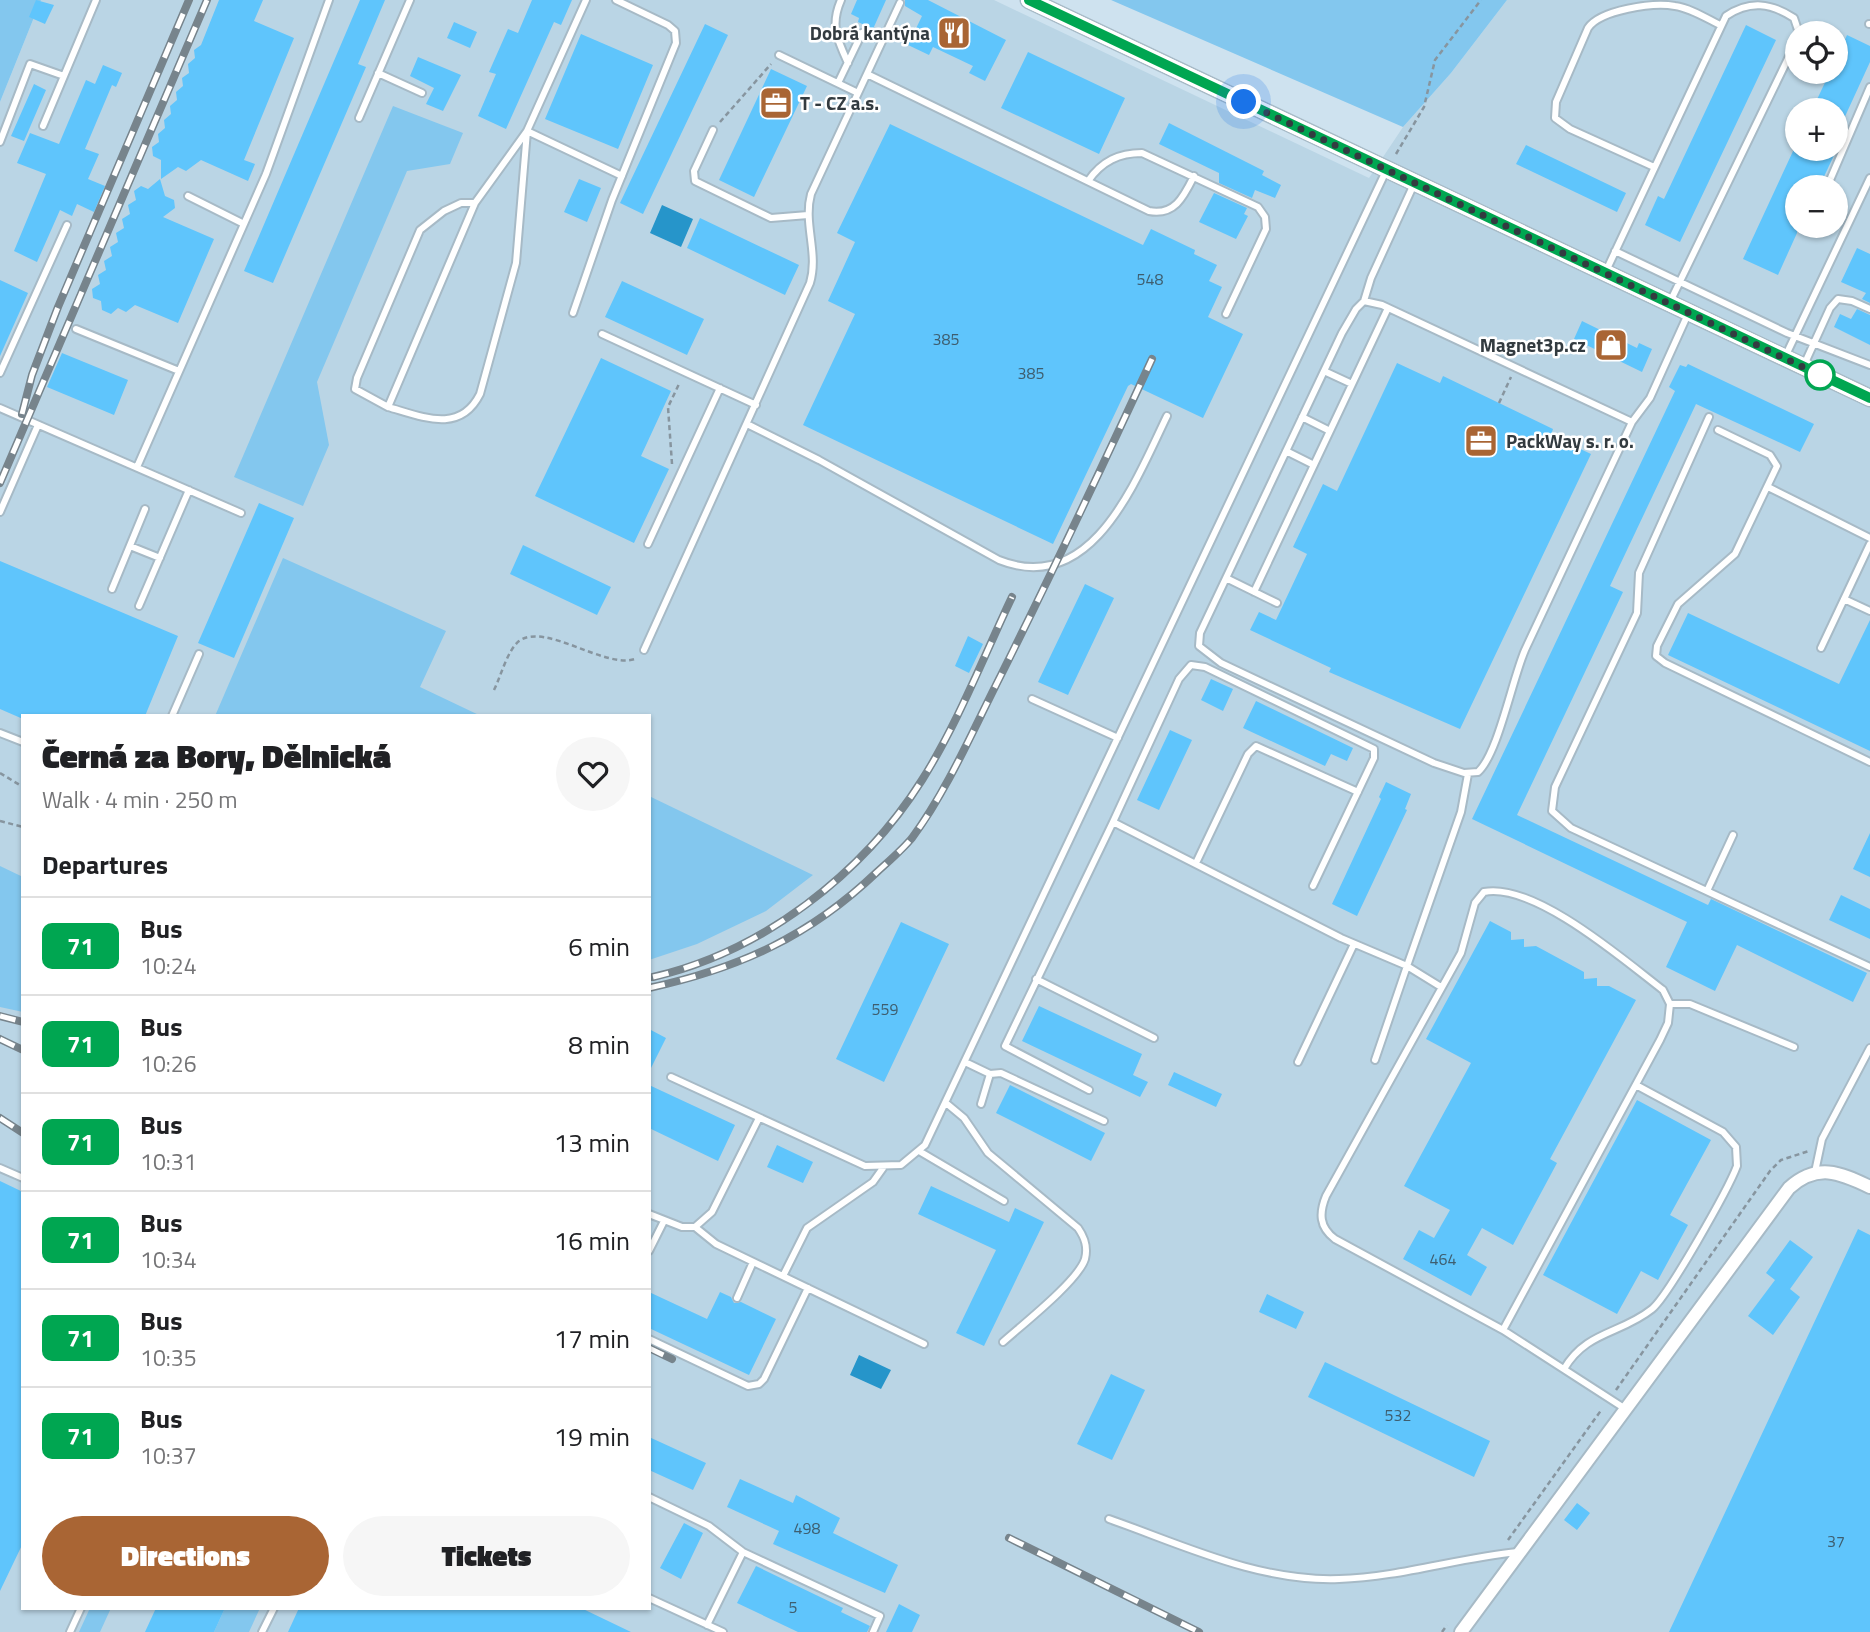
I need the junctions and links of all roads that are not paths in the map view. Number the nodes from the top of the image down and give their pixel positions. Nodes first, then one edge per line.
1 (96, 0) edge
2 (329, 0) edge
3 (410, 0) edge
4 (586, 0) edge
5 (616, 0) edge
6 (841, 0) edge
7 (1029, 0) edge
8 (1634, 0) edge
9 (1760, 2) edge
10 (900, 3) dead end
11 (1636, 9) junction
12 (1795, 21) edge
13 (1720, 25) junction
14 (862, 33) dead end
15 (779, 55) road end
16 (848, 63) junction
17 (1785, 65) edge
18 (378, 73) junction
19 (867, 75) junction
20 (64, 76) junction
21 (838, 83) junction
22 (1870, 87) edge
23 (422, 93) dead end
24 (858, 93) junction
25 (359, 118) dead end
26 (43, 126) dead end
27 (713, 130) road end
28 (527, 131) junction
29 (0, 142) edge
30 (1654, 167) junction
31 (1387, 170) junction
32 (1832, 175) edge
33 (622, 176) junction
34 (1194, 176) junction
35 (1870, 178) edge
36 (1088, 181) junction
37 (1414, 183) junction
38 (188, 196) dead end
39 (475, 203) junction
40 (808, 215) junction
41 (244, 223) junction
42 (66, 225) dead end
43 (1615, 251) junction
44 (1605, 273) junction
45 (1680, 282) junction
46 (1364, 301) junction
47 (1669, 303) junction
48 (1388, 308) junction
49 (1870, 309) edge
50 (573, 313) dead end
51 (1689, 313) junction
52 (1226, 314) dead end
53 (76, 329) dead end
54 (602, 334) dead end
55 (1796, 335) junction
56 (1815, 342) junction
57 (1785, 358) junction
58 (1870, 365) edge
59 (1803, 367) junction
60 (179, 371) junction
61 (1324, 371) junction
62 (0, 373) edge
63 (1352, 384) junction
64 (720, 388) junction
65 (1870, 398) edge
66 (756, 405) junction
67 (388, 407) junction
68 (0, 408) edge
69 (1167, 416) dead end
70 (1302, 417) junction
71 (1709, 417) dead end
72 (1633, 422) junction
73 (747, 424) junction
74 (38, 425) junction
75 (1330, 430) junction
76 (1718, 430) dead end
77 (1286, 451) junction
78 (1314, 465) junction
79 (137, 467) junction
80 (1768, 487) junction
81 (189, 490) junction
82 (145, 509) dead end
83 (0, 512) edge
84 (241, 513) dead end
85 (1870, 538) edge
86 (648, 544) dead end
87 (1870, 544) edge
88 (130, 545) junction
89 (160, 558) junction
90 (1860, 565) junction
91 (1870, 570) edge
92 (1226, 578) junction
93 (112, 589) dead end
94 (1254, 592) junction
95 (1844, 599) junction
96 (1278, 603) dead end
97 (139, 606) dead end
98 (1870, 611) edge
99 (1821, 648) dead end
100 (644, 650) road end
101 (199, 654) dead end
102 (1032, 699) dead end
103 (173, 714) edge
104 (0, 733) edge
105 (1118, 738) junction
106 (21, 741) edge
107 (1870, 762) edge
108 (1468, 774) junction
109 (1358, 792) junction
110 (1113, 822) junction
111 (1733, 835) dead end
112 (1196, 863) junction
113 (1313, 886) dead end
114 (1707, 891) junction
115 (1354, 944) junction
116 (1407, 966) junction
117 (1870, 967) edge
118 (1036, 979) junction
119 (1441, 988) junction
120 (1670, 1004) junction
121 (1154, 1038) dead end
122 (1794, 1047) dead end
123 (1870, 1048) edge
124 (1375, 1060) dead end
125 (965, 1062) junction
126 (1298, 1062) dead end
127 (990, 1074) junction
128 (671, 1077) dead end
129 (1636, 1085) junction
130 (1089, 1090) dead end
131 (946, 1103) junction
132 (981, 1104) dead end
133 (759, 1118) junction
134 (1104, 1121) dead end
135 (919, 1151) junction
136 (0, 1168) edge
137 (883, 1168) junction
138 (1815, 1172) junction
139 (21, 1177) edge
140 (1870, 1187) edge
141 (1004, 1201) dead end
142 (651, 1215) edge
143 (664, 1221) junction
144 (695, 1227) junction
145 (651, 1247) edge
146 (753, 1262) junction
147 (783, 1276) junction
148 (808, 1288) junction
149 (737, 1298) dead end
150 (1503, 1330) junction
151 (651, 1340) edge
152 (1003, 1342) dead end
153 (925, 1344) dead end
154 (1564, 1369) junction
155 (1624, 1408) junction
156 (651, 1498) edge
157 (1109, 1519) dead end
158 (743, 1552) junction
159 (1519, 1552) junction
160 (651, 1599) edge
161 (80, 1610) edge
162 (273, 1610) edge
163 (707, 1625) junction
164 (70, 1632) edge
165 (262, 1632) edge
166 (723, 1632) edge
167 (873, 1632) edge
168 (1461, 1632) edge

1 - 20 lane
2 - 41 lane
3 - 18 lane
4 - 28 lane
5 - 33 lane
6 - 16 lane
7 - 31 street
8 - 11 lane
9 - 12 lane
9 - 13 lane
10 - 19 lane
11 - 13 lane
11 - 30 lane
13 - 30 lane
14 - 16 lane
15 - 21 lane
16 - 21 lane
17 - 45 lane
18 - 23 lane
18 - 25 lane
19 - 24 lane
19 - 36 lane
20 - 26 lane
20 - 29 lane
21 - 24 lane
22 - 32 lane
24 - 40 lane
27 - 40 lane
28 - 33 lane
28 - 39 lane
28 - 67 lane
30 - 43 lane
31 - 37 street
31 - 105 lane
33 - 50 lane
34 - 36 lane
34 - 36 lane
34 - 52 lane
35 - 55 lane
37 - 44 street
37 - 46 lane
38 - 41 lane
39 - 67 lane
39 - 67 lane
40 - 66 lane
41 - 60 lane
42 - 62 lane
43 - 44 lane
43 - 45 lane
44 - 47 street
45 - 47 lane
45 - 55 lane
46 - 48 lane
46 - 61 lane
47 - 51 street
48 - 63 lane
48 - 72 lane
49 - 56 lane
51 - 57 street
51 - 72 lane
53 - 60 lane
54 - 64 lane
55 - 56 lane
55 - 57 lane
56 - 58 lane
56 - 59 lane
57 - 59 street
59 - 65 street
60 - 79 lane
61 - 63 lane
61 - 70 lane
63 - 75 lane
64 - 66 lane
64 - 86 lane
66 - 73 lane
68 - 74 lane
69 - 73 lane
70 - 75 lane
70 - 77 lane
71 - 114 lane
72 - 108 lane
73 - 100 lane
74 - 79 lane
74 - 83 lane
75 - 78 lane
76 - 80 lane
77 - 78 lane
77 - 92 lane
78 - 94 lane
79 - 81 lane
80 - 85 lane
80 - 107 lane
81 - 84 lane
81 - 89 lane
82 - 88 lane
87 - 90 lane
88 - 89 lane
88 - 93 lane
89 - 97 lane
90 - 91 lane
90 - 95 lane
92 - 94 lane
92 - 108 lane
94 - 96 lane
95 - 98 lane
95 - 99 lane
101 - 103 lane
102 - 105 lane
104 - 106 lane
105 - 125 lane
108 - 116 lane
109 - 110 lane
109 - 112 lane
109 - 113 lane
110 - 112 lane
110 - 118 lane
111 - 114 lane
112 - 115 lane
114 - 117 lane
115 - 116 lane
115 - 126 lane
116 - 119 lane
116 - 124 lane
118 - 121 lane
118 - 130 lane
119 - 120 lane
119 - 150 lane
120 - 122 lane
120 - 129 lane
123 - 138 lane
125 - 127 lane
125 - 131 lane
127 - 132 lane
127 - 134 lane
128 - 133 lane
129 - 150 lane
129 - 154 lane
131 - 135 lane
131 - 152 lane
133 - 137 lane
133 - 144 lane
135 - 137 lane
135 - 141 lane
136 - 139 lane
137 - 147 lane
138 - 140 street
138 - 155 street
142 - 143 lane
143 - 144 lane
143 - 145 lane
144 - 146 lane
146 - 147 lane
146 - 149 lane
147 - 148 lane
148 - 151 lane
148 - 153 lane
150 - 154 lane
154 - 155 lane
155 - 159 street
156 - 158 lane
157 - 159 lane
158 - 163 lane
158 - 167 lane
159 - 168 street
160 - 163 lane
161 - 164 lane
162 - 165 lane
163 - 166 lane

